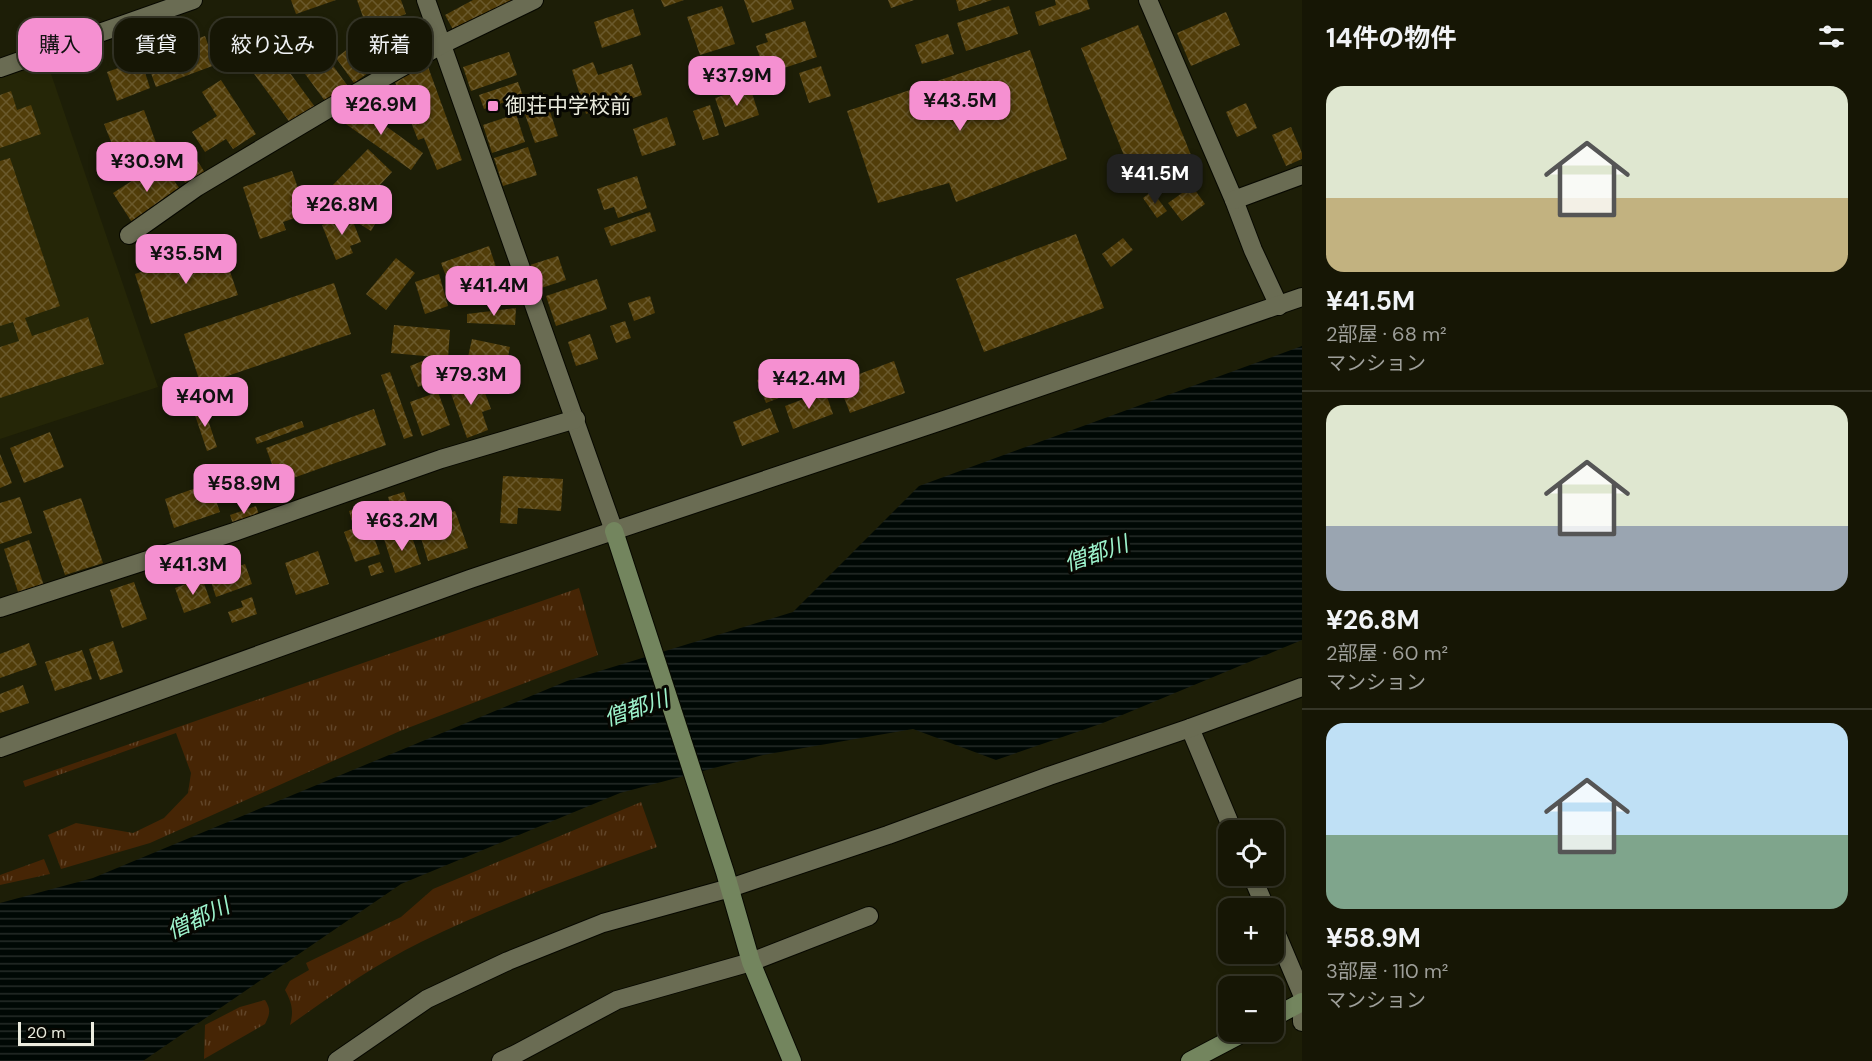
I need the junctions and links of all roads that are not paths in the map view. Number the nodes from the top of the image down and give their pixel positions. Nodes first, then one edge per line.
1 (193, 0) edge
2 (426, 0) edge
3 (534, 0) edge
4 (1148, 0) edge
5 (441, 45) junction
6 (0, 68) edge
7 (1302, 175) edge
8 (1234, 200) junction
9 (129, 235) dead end
10 (1302, 297) edge
11 (1279, 306) junction
12 (576, 419) junction
13 (616, 538) junction
14 (0, 608) edge
15 (1302, 687) edge
16 (1190, 728) junction
17 (0, 748) edge
18 (1228, 820) edge
19 (727, 880) junction
20 (869, 916) dead end
21 (1284, 952) edge
22 (751, 962) junction
23 (1302, 994) edge
24 (1302, 1002) edge
25 (1284, 1012) edge
26 (1302, 1018) edge
27 (1302, 1023) edge
28 (1226, 1042) edge
29 (337, 1061) edge
30 (501, 1061) edge
31 (792, 1061) edge
32 (1190, 1061) edge

1 - 6 street
2 - 5 street
3 - 5 street
4 - 8 street
5 - 9 street
5 - 12 street
7 - 8 street
8 - 11 street
10 - 11 street
11 - 13 street
12 - 13 street
12 - 14 street
13 - 17 street
13 - 19 street
15 - 16 street
16 - 18 street
16 - 19 street
19 - 22 street
19 - 29 street
20 - 22 street
21 - 23 street
22 - 30 street
22 - 31 street
24 - 25 street
26 - 27 street
28 - 32 street

